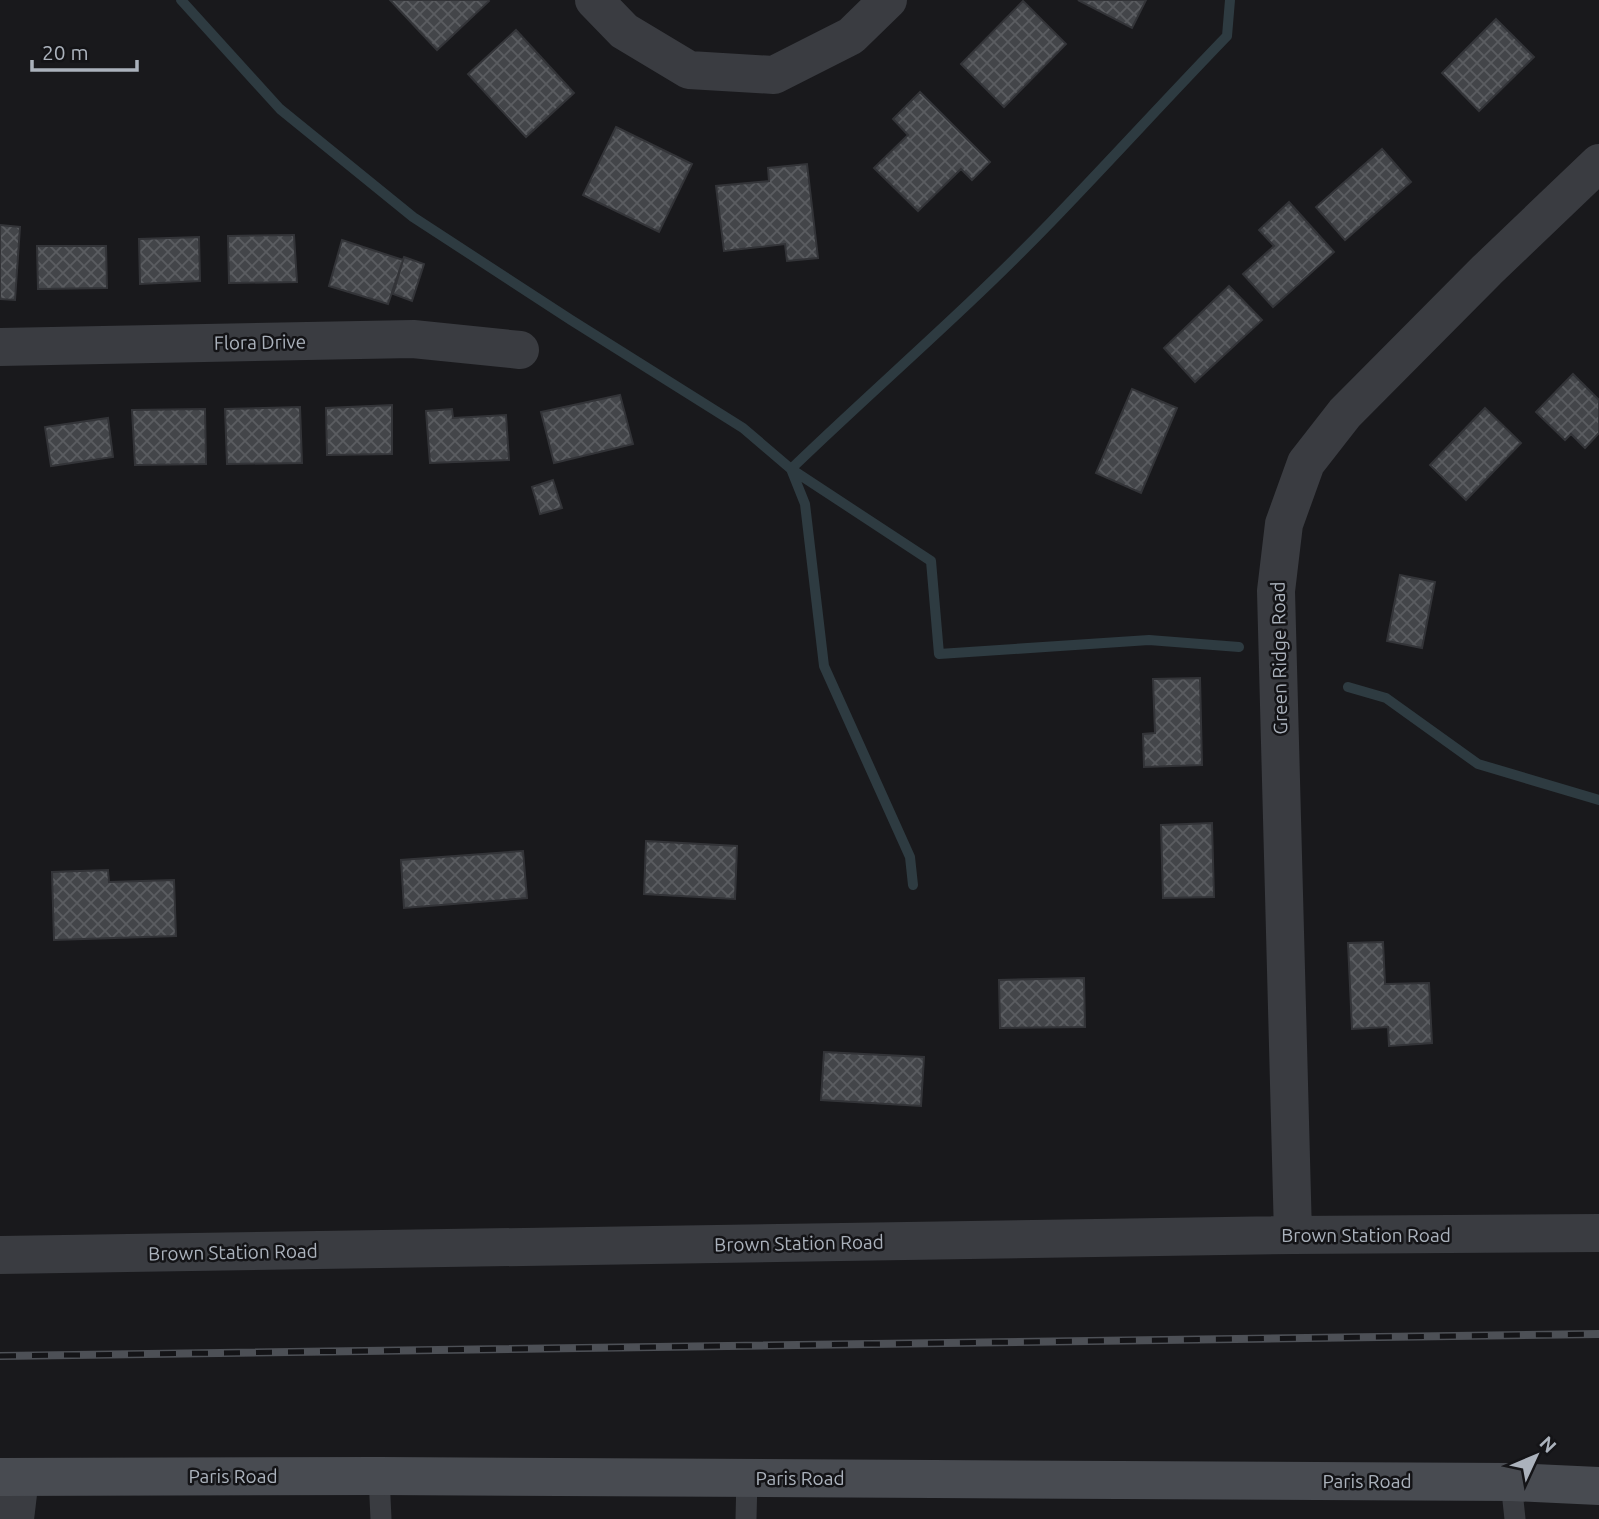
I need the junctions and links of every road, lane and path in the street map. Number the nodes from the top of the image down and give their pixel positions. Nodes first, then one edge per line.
1 (594, 0) edge
2 (888, 0) edge
3 (1599, 163) edge
4 (0, 347) edge
5 (520, 351) dead end
6 (1599, 1233) edge
7 (1293, 1235) junction
8 (0, 1255) edge
9 (379, 1476) junction
10 (10, 1477) edge
11 (747, 1477) junction
12 (1599, 1486) edge
13 (1513, 1501) edge
14 (15, 1519) edge
15 (381, 1519) edge
16 (746, 1519) edge

1 - 2 street
3 - 7 street, Green Ridge Road
4 - 5 street, Flora Drive
6 - 7 street, Brown Station Road
7 - 8 street, Brown Station Road
9 - 10 main road, Paris Road
9 - 11 main road, Paris Road
9 - 15 lane
10 - 14 street
11 - 13 main road, Paris Road
11 - 16 lane
12 - 13 main road, Paris Road

